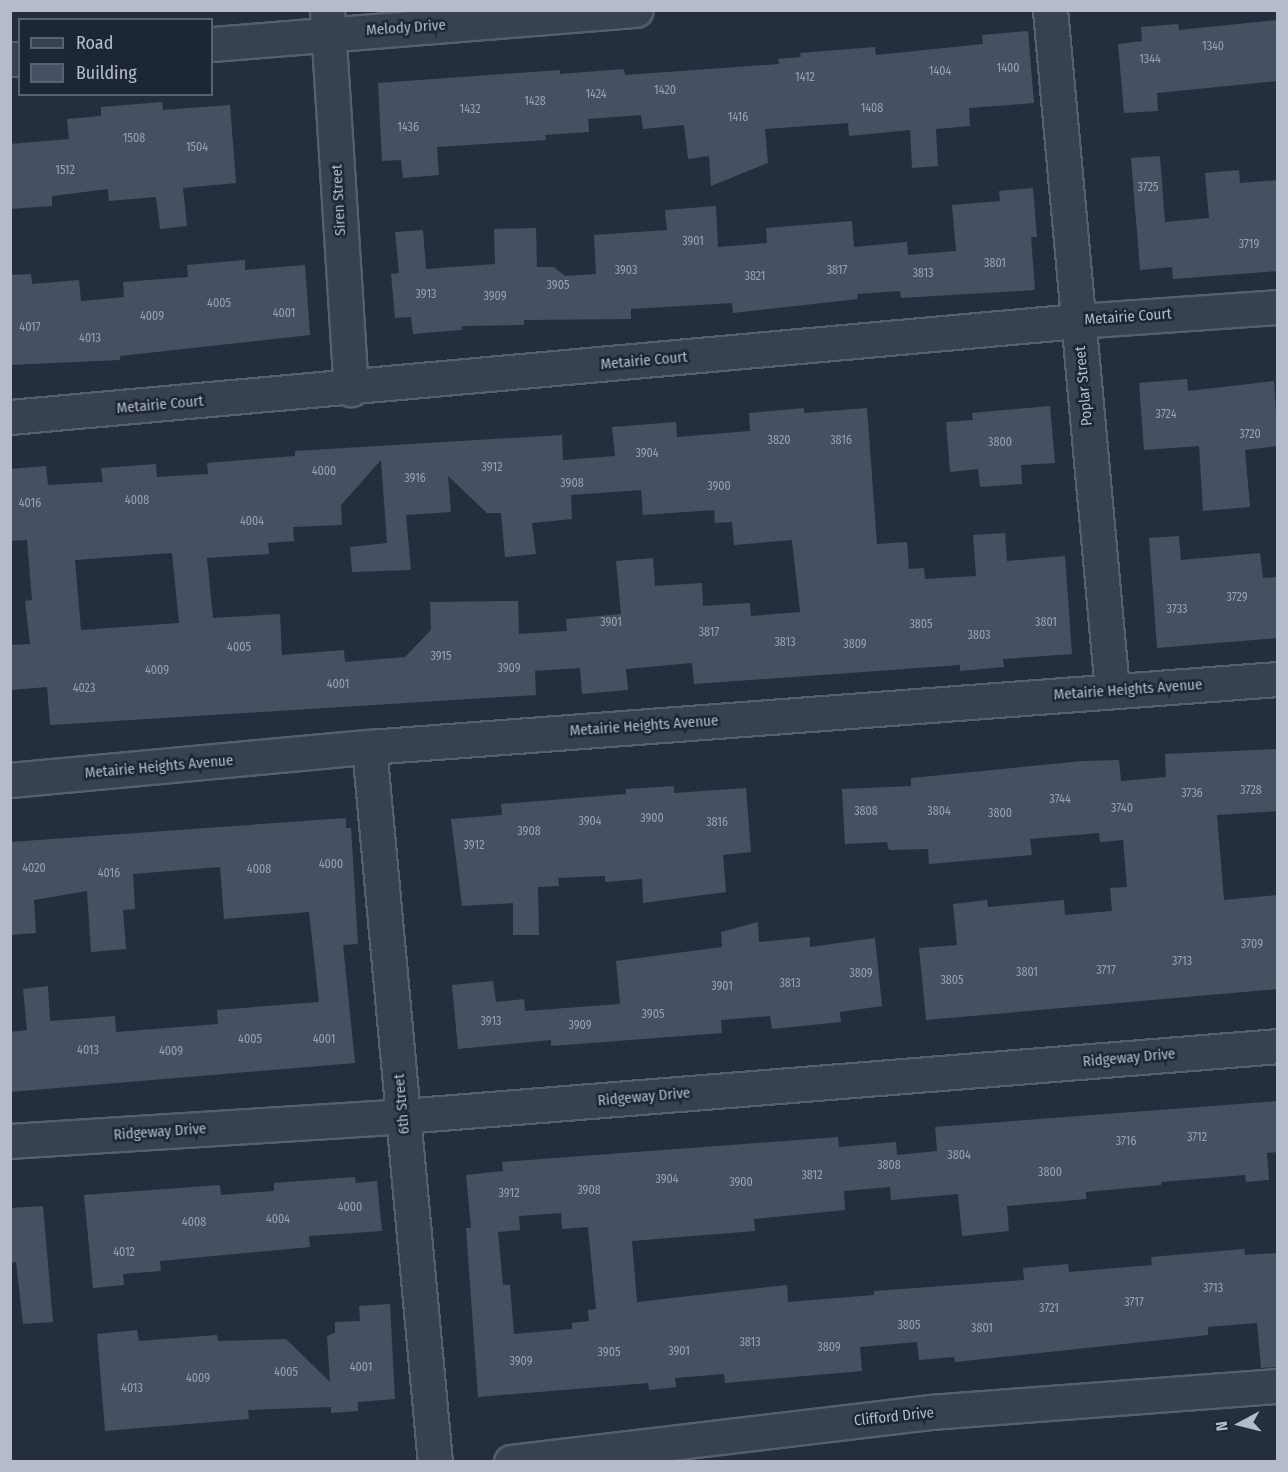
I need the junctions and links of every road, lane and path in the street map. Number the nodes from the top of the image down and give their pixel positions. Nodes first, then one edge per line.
1 (636, 10) edge
2 (1050, 10) edge
3 (328, 22) edge
4 (213, 44) edge
5 (1278, 307) edge
6 (1078, 321) junction
7 (351, 389) junction
8 (10, 417) edge
9 (1278, 680) edge
10 (1112, 690) junction
11 (369, 747) junction
12 (10, 780) edge
13 (1278, 1046) edge
14 (403, 1116) junction
15 (10, 1141) edge
16 (1278, 1386) edge
17 (435, 1461) edge
18 (511, 1461) edge

1 - 3 street, Melody Drive
2 - 6 street, Poplar Street
3 - 4 street, Melody Drive
3 - 7 street, Siren Street
5 - 6 street, Metairie Court
6 - 7 street, Metairie Court
6 - 10 street, Poplar Street
7 - 8 street, Metairie Court
9 - 10 street, Metairie Heights Avenue
10 - 11 street, Metairie Heights Avenue
11 - 12 street, Metairie Heights Avenue
11 - 14 street, 6th Street
13 - 14 street, Ridgeway Drive
14 - 15 street, Ridgeway Drive
14 - 17 street, 6th Street
16 - 18 street, Clifford Drive

